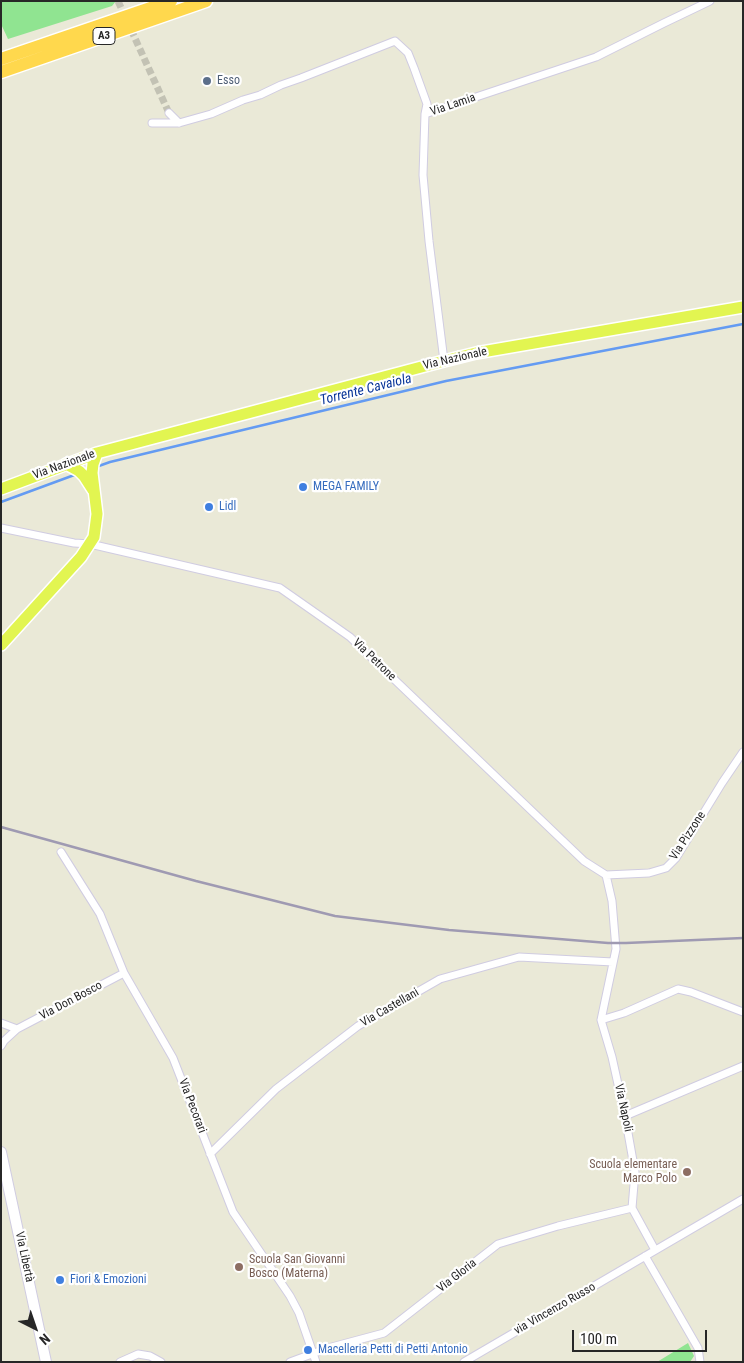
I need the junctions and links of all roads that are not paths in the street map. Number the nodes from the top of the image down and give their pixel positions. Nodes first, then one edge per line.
1 (172, 1) edge
2 (206, 1) edge
3 (710, 1) edge
4 (1, 59) edge
5 (1, 72) edge
6 (168, 113) tunnel mouth
7 (425, 114) junction
8 (179, 123) junction
9 (152, 124) dead end
10 (743, 307) edge
11 (444, 360) junction
12 (97, 453) junction
13 (66, 464) junction
14 (1, 489) edge
15 (94, 492) junction
16 (1, 528) edge
17 (92, 541) junction
18 (1, 644) edge
19 (743, 752) edge
20 (61, 852) dead end
21 (606, 874) junction
22 (613, 962) junction
23 (124, 973) junction
24 (743, 1012) edge
25 (601, 1020) junction
26 (3, 1025) edge
27 (18, 1029) junction
28 (11, 1035) junction
29 (1, 1036) edge
30 (1, 1046) edge
31 (743, 1066) edge
32 (625, 1116) junction
33 (1, 1152) edge
34 (210, 1154) junction
35 (743, 1199) edge
36 (632, 1208) junction
37 (655, 1250) junction
38 (645, 1256) junction
39 (313, 1354) junction
40 (46, 1362) edge
41 (120, 1362) edge
42 (161, 1362) edge
43 (290, 1362) edge
44 (316, 1362) edge
45 (464, 1362) edge
46 (700, 1362) edge

1 - 4 highway, A3
2 - 5 highway, A3
3 - 7 street, Via Lamia
6 - 8 street
7 - 8 street
7 - 11 street, Via Lamia
8 - 9 street
10 - 11 main road, Via Nazionale
11 - 12 main road, Via Nazionale
12 - 13 main road, Via Nazionale
12 - 15 main road
13 - 14 main road, Via Nazionale
13 - 15 main road
15 - 17 main road
16 - 17 street, Via Petrone
17 - 18 main road
17 - 21 street, Via Petrone
19 - 21 street, Via Pizzone
20 - 23 street, Via Pecorari
21 - 22 street
22 - 25 street, Via Napoli
22 - 34 street, Via Castellani
23 - 27 street, Via Don Bosco
23 - 34 street, Via Pecorari
24 - 25 street
25 - 32 street, Via Napoli
26 - 27 street
27 - 28 street, Via Don Bosco
28 - 29 street
28 - 30 street, Via Don Bosco
31 - 32 street
32 - 36 street, Via Napoli
33 - 40 main road, Via Libertà
34 - 39 street, Via Pecorari
35 - 37 street
36 - 37 street
36 - 39 street, Via Gloria
37 - 38 street
38 - 45 street, via Vincenzo Russo
38 - 46 street
39 - 43 street, Via Gloria
39 - 44 street, Via Pecorari
41 - 42 street

